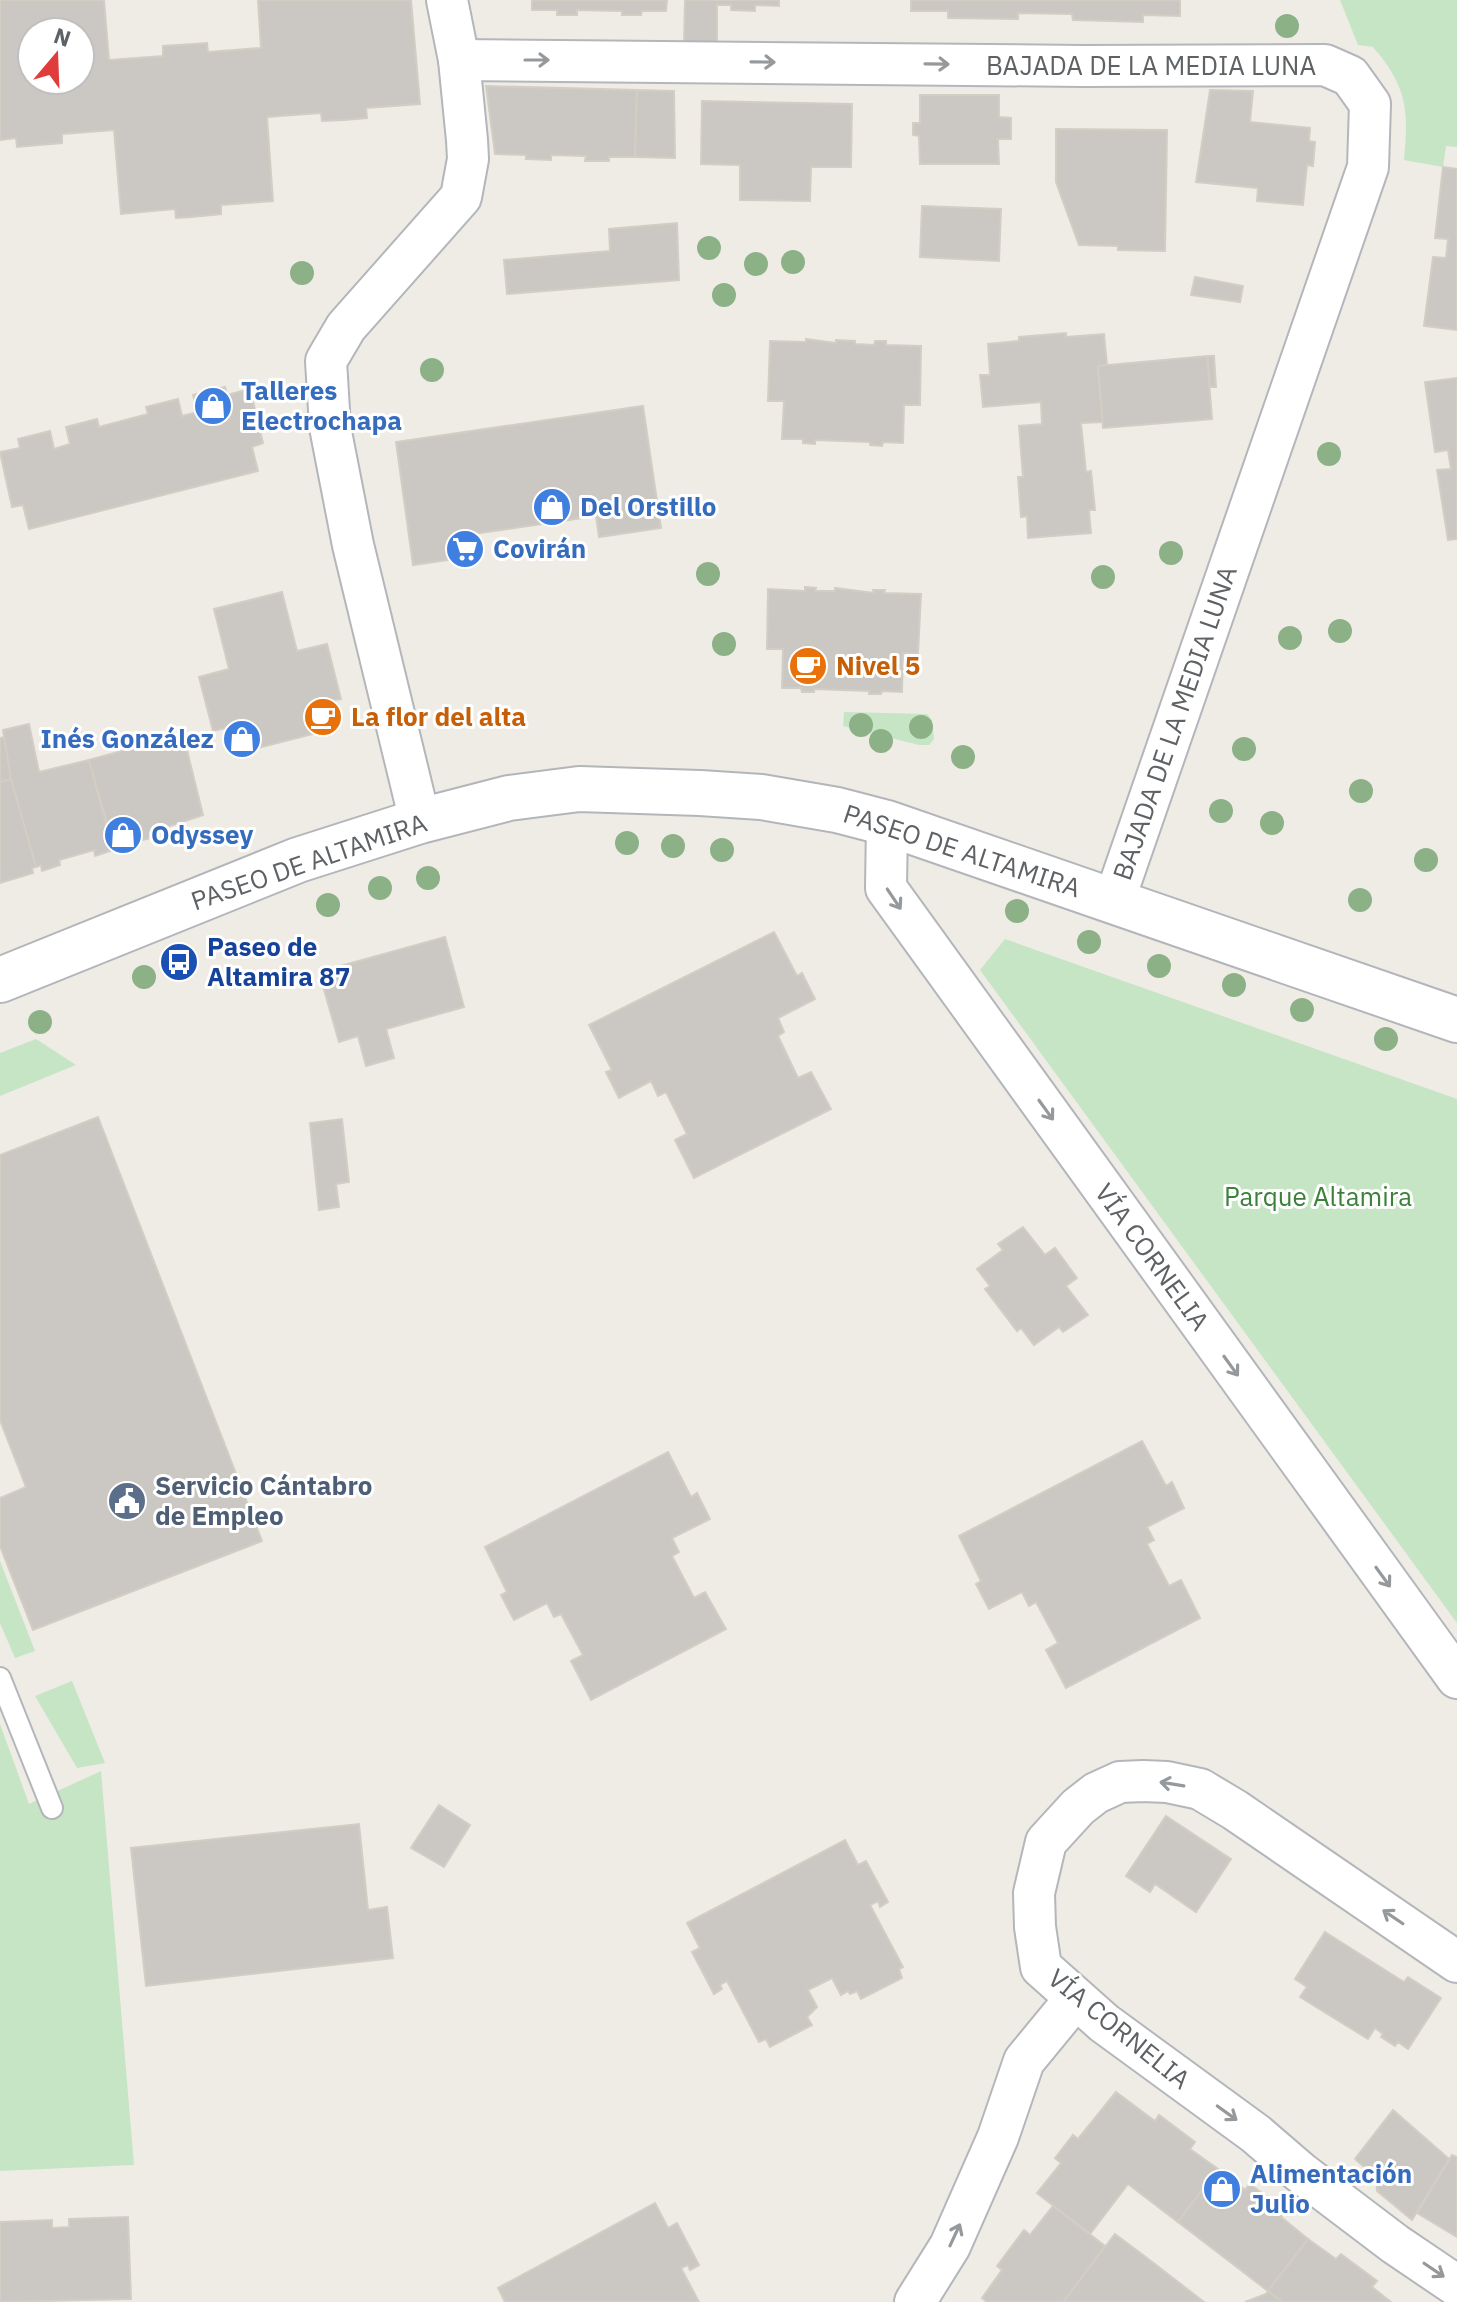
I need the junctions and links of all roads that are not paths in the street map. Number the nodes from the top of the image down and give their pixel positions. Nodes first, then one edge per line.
1 (447, 0) edge
2 (459, 60) junction
3 (420, 821) junction
4 (887, 823) junction
5 (1114, 901) junction
6 (0, 980) edge
7 (1457, 1020) edge
8 (0, 1678) edge
9 (1457, 1678) edge
10 (52, 1808) dead end
11 (1457, 1962) edge
12 (1075, 1999) junction
13 (1457, 2286) edge
14 (915, 2302) edge

1 - 2 street
2 - 3 street
2 -> 5 street, BAJADA DE LA MEDIA LUNA
3 - 4 main road, PASEO DE ALTAMIRA
3 - 6 main road, PASEO DE ALTAMIRA
4 - 5 main road, PASEO DE ALTAMIRA
4 -> 9 street, VÍA CORNELIA
5 - 7 main road, PASEO DE ALTAMIRA
8 - 10 lane
11 -> 12 street, VÍA CORNELIA
12 -> 13 street, VÍA CORNELIA
14 -> 12 street

